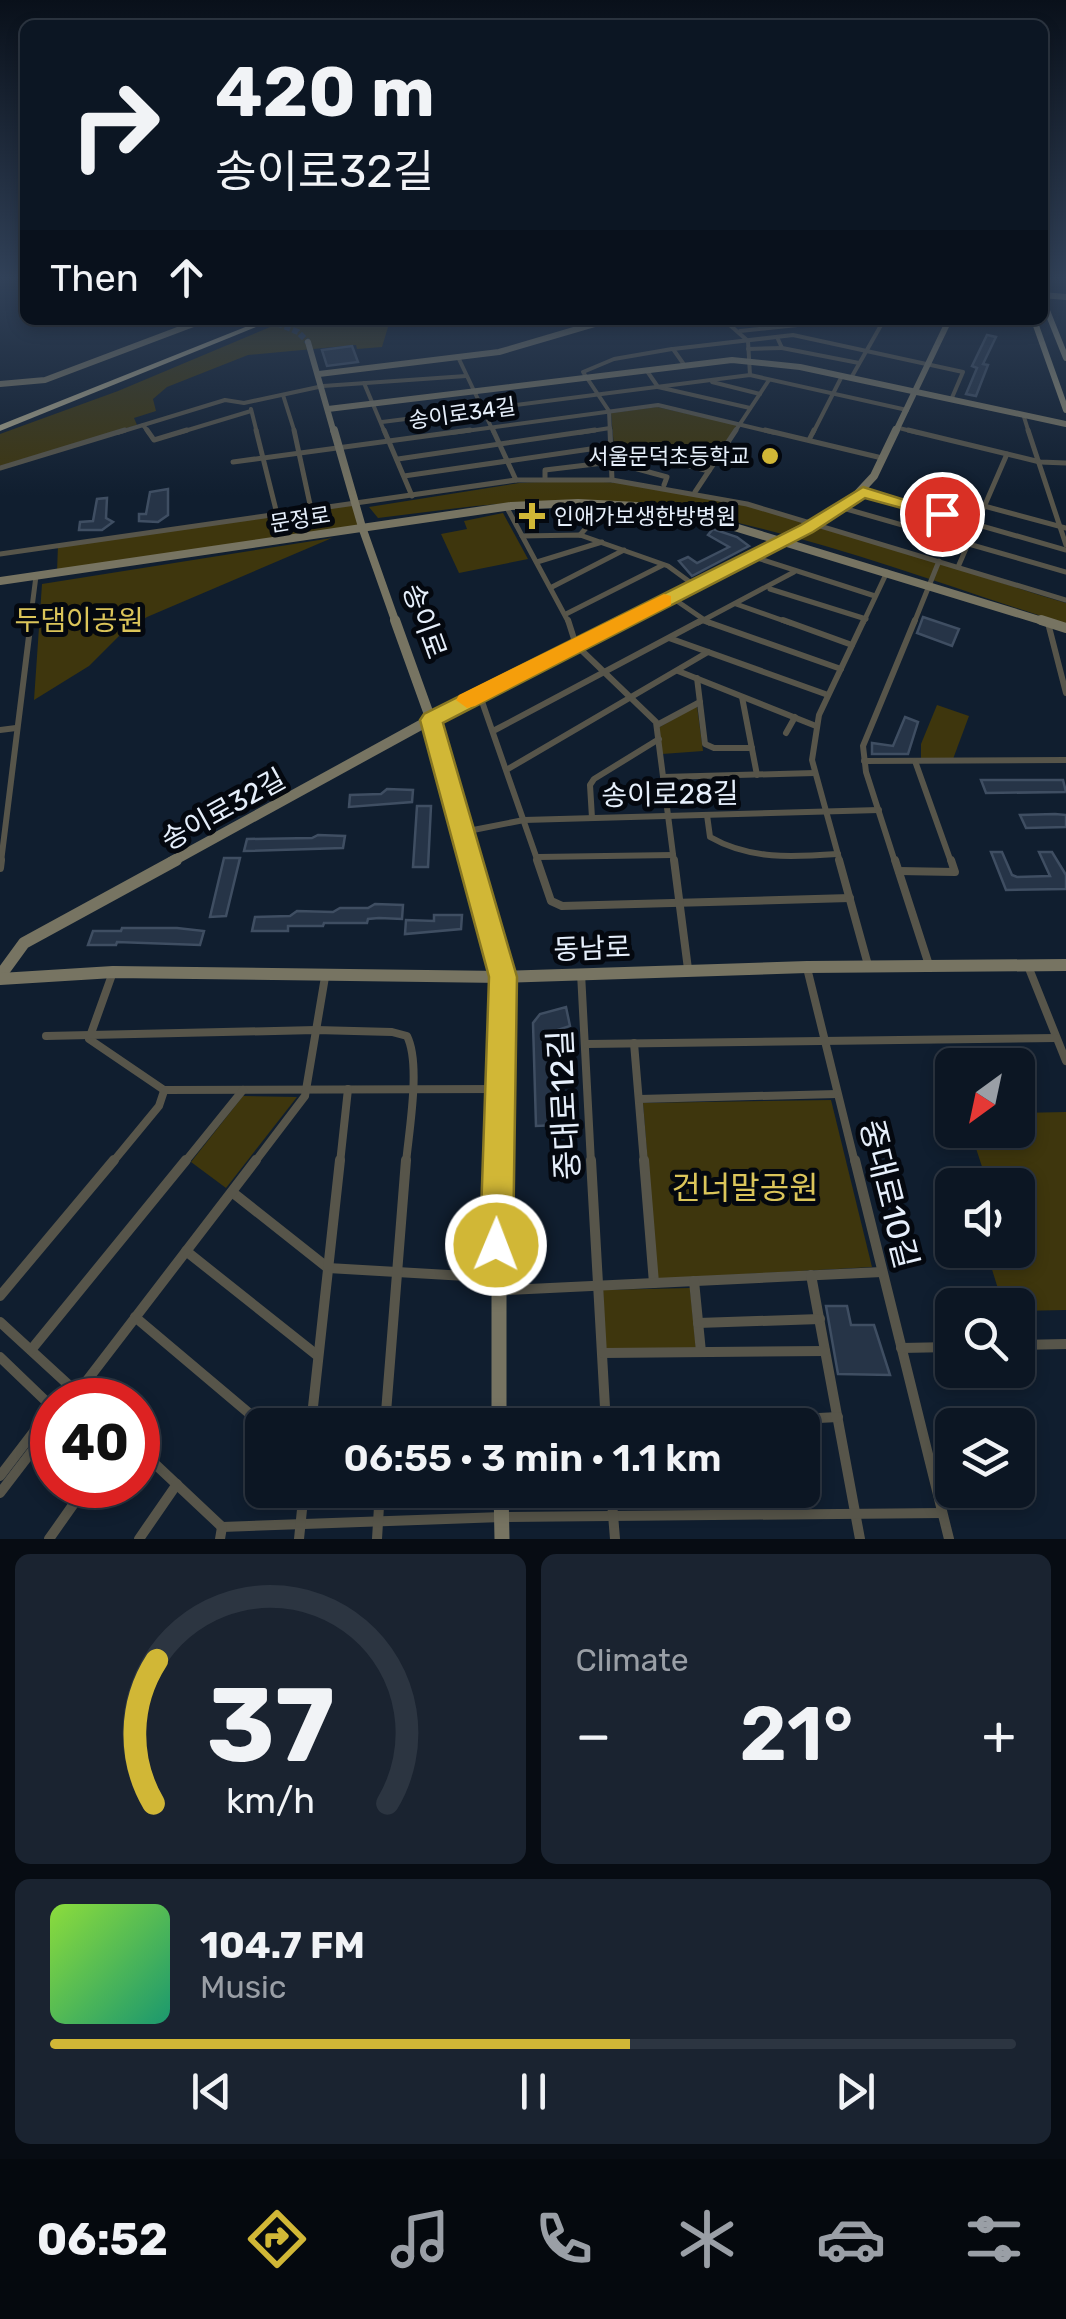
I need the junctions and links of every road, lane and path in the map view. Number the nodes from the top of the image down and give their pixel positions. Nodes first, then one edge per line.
1 (120, 352) edge
2 (172, 352) edge
3 (190, 352) edge
4 (311, 352) tunnel mouth
5 (487, 352) edge
6 (658, 352) edge
7 (675, 352) edge
8 (748, 352) edge
9 (800, 352) edge
10 (865, 352) edge
11 (874, 352) edge
12 (934, 352) edge
13 (1045, 352) edge
14 (458, 357) junction
15 (748, 361) junction
16 (858, 364) junction
17 (928, 364) junction
18 (685, 366) junction
19 (646, 371) junction
20 (318, 374) junction
21 (466, 376) junction
22 (750, 376) junction
23 (846, 377) junction
24 (586, 378) junction
25 (708, 380) junction
26 (768, 380) junction
27 (0, 384) edge
28 (364, 384) junction
29 (323, 386) junction
30 (658, 387) junction
31 (474, 392) junction
32 (914, 392) junction
33 (599, 394) junction
34 (760, 394) junction
35 (833, 394) junction
36 (284, 396) junction
37 (951, 400) junction
38 (248, 402) junction
39 (374, 403) junction
40 (750, 408) junction
41 (328, 409) junction
42 (482, 409) junction
43 (251, 410) junction
44 (907, 410) junction
45 (1066, 410) edge
46 (609, 411) junction
47 (1024, 416) junction
48 (0, 420) edge
49 (382, 422) junction
50 (740, 424) junction
51 (1066, 424) edge
52 (143, 425) junction
53 (490, 426) junction
54 (0, 428) edge
55 (610, 428) junction
56 (898, 428) junction
57 (390, 440) junction
58 (808, 440) junction
59 (500, 444) junction
60 (611, 446) junction
61 (338, 447) junction
62 (301, 452) junction
63 (1007, 454) junction
64 (266, 457) junction
65 (398, 459) junction
66 (884, 459) junction
67 (508, 461) junction
68 (233, 462) dead end
69 (612, 462) junction
70 (1040, 462) junction
71 (1066, 463) edge
72 (0, 468) edge
73 (709, 471) junction
74 (404, 476) junction
75 (545, 479) junction
76 (516, 480) junction
77 (612, 480) junction
78 (663, 486) junction
79 (696, 492) junction
80 (863, 492) junction
81 (412, 496) junction
82 (354, 504) junction
83 (607, 504) junction
84 (506, 506) junction
85 (984, 506) junction
86 (842, 508) junction
87 (311, 510) junction
88 (277, 514) junction
89 (814, 524) junction
90 (976, 524) junction
91 (362, 527) junction
92 (1062, 528) edge
93 (580, 535) junction
94 (522, 536) junction
95 (783, 540) junction
96 (602, 542) junction
97 (968, 544) junction
98 (1066, 548) edge
99 (624, 550) junction
100 (0, 554) edge
101 (750, 556) junction
102 (939, 561) junction
103 (537, 562) junction
104 (664, 564) junction
105 (958, 567) junction
106 (794, 572) junction
107 (887, 572) junction
108 (1066, 572) edge
109 (36, 576) junction
110 (0, 581) edge
111 (694, 585) junction
112 (930, 586) junction
113 (552, 587) junction
114 (769, 589) junction
115 (671, 596) junction
116 (875, 596) junction
117 (1066, 600) edge
118 (736, 604) junction
119 (566, 614) junction
120 (866, 619) junction
121 (703, 621) junction
122 (1048, 623) junction
123 (1066, 628) edge
124 (669, 638) junction
125 (852, 644) junction
126 (576, 646) junction
127 (708, 652) junction
128 (677, 670) junction
129 (840, 670) junction
130 (605, 672) junction
131 (696, 678) junction
132 (480, 693) junction
133 (1066, 693) edge
134 (742, 696) junction
135 (828, 696) junction
136 (631, 697) junction
137 (700, 702) junction
138 (794, 717) junction
139 (431, 720) junction
140 (657, 724) junction
141 (816, 726) junction
142 (16, 728) junction
143 (0, 730) edge
144 (495, 730) junction
145 (786, 733) dead end
146 (658, 739) junction
147 (752, 748) junction
148 (864, 760) junction
149 (1066, 760) edge
150 (916, 761) junction
151 (12, 762) junction
152 (1, 764) edge
153 (508, 768) junction
154 (814, 773) junction
155 (757, 774) junction
156 (664, 777) junction
157 (4, 803) edge
158 (879, 810) junction
159 (826, 812) junction
160 (708, 815) junction
161 (668, 816) junction
162 (592, 818) junction
163 (524, 820) junction
164 (463, 832) junction
165 (1, 854) edge
166 (838, 854) junction
167 (673, 855) junction
168 (538, 857) junction
169 (0, 868) edge
170 (898, 871) junction
171 (850, 898) junction
172 (679, 902) junction
173 (1066, 965) edge
174 (869, 966) junction
175 (930, 966) junction
176 (1028, 966) junction
177 (807, 967) junction
178 (688, 970) junction
179 (113, 972) junction
180 (326, 973) junction
181 (581, 973) junction
182 (0, 977) edge
183 (503, 977) junction
184 (316, 1030) junction
185 (91, 1034) junction
186 (46, 1036) dead end
187 (1056, 1038) junction
188 (825, 1041) junction
189 (634, 1043) junction
190 (587, 1044) junction
191 (1066, 1061) edge
192 (412, 1089) junction
193 (499, 1089) junction
194 (164, 1090) junction
195 (243, 1090) junction
196 (306, 1090) junction
197 (348, 1090) junction
198 (838, 1094) junction
199 (639, 1099) junction
200 (232, 1192) junction
201 (186, 1251) junction
202 (328, 1268) junction
203 (397, 1272) junction
204 (882, 1272) junction
205 (812, 1276) junction
206 (694, 1281) junction
207 (654, 1283) junction
208 (496, 1284) junction
209 (599, 1286) junction
210 (0, 1296) edge
211 (135, 1317) junction
212 (820, 1320) junction
213 (0, 1322) edge
214 (698, 1323) junction
215 (1066, 1344) edge
216 (1035, 1345) edge
217 (935, 1347) edge
218 (901, 1348) junction
219 (31, 1350) junction
220 (825, 1350) junction
221 (701, 1352) junction
222 (603, 1353) junction
223 (318, 1356) junction
224 (0, 1357) edge
225 (58, 1378) edge
226 (92, 1378) edge
227 (30, 1386) edge
228 (313, 1408) edge
229 (386, 1408) edge
230 (499, 1408) edge
231 (605, 1408) edge
232 (245, 1410) edge
233 (838, 1417) junction
234 (820, 1418) edge
235 (30, 1437) edge
236 (30, 1454) edge
237 (160, 1469) edge
238 (0, 1476) edge
239 (176, 1484) junction
240 (0, 1493) edge
241 (71, 1508) edge
242 (379, 1508) edge
243 (502, 1508) edge
244 (613, 1508) edge
245 (942, 1513) junction
246 (856, 1514) junction
247 (502, 1517) junction
248 (614, 1518) junction
249 (378, 1522) junction
250 (300, 1532) edge
251 (221, 1533) edge
252 (48, 1539) edge
253 (139, 1539) edge
254 (376, 1539) edge
255 (502, 1539) edge
256 (614, 1539) edge
257 (860, 1539) edge
258 (949, 1539) edge

1 - 27 street
2 - 48 highway
3 - 54 highway
4 - 20 street, 송이로
5 - 14 street
6 - 24 street
7 - 18 street
8 - 15 street
9 - 16 street
10 - 16 street
11 - 17 street
12 - 17 street
13 - 45 main road
14 - 20 street
14 - 21 street
15 - 18 street
15 - 22 street
15 - 23 street
16 - 23 street
17 - 32 street
17 - 37 street
18 - 19 street
19 - 24 street
19 - 30 street
20 - 29 street, 송이로
21 - 28 street
21 - 31 street
22 - 25 street
22 - 26 street
23 - 32 street
23 - 35 street
24 - 31 street
24 - 33 street
25 - 30 street
25 - 34 street
26 - 34 street
26 - 35 street
28 - 29 street
28 - 39 street
29 - 36 street
29 - 41 street, 송이로
30 - 33 street
30 - 40 street
31 - 39 street
31 - 42 street
32 - 37 street
32 - 44 street
33 - 42 street
33 - 46 street
34 - 40 street
35 - 44 street
35 - 58 street
36 - 38 street
36 - 62 street
37 - 47 street
38 - 43 street
38 - 52 street
39 - 41 street
39 - 49 street
40 - 50 street
41 - 61 street, 송이로
42 - 49 street
42 - 53 street
43 - 52 street
43 - 64 street
44 - 56 street
46 - 50 street, 송이로34길
46 - 53 street, 송이로34길
46 - 55 street
47 - 51 street
47 - 70 street
49 - 57 street
50 - 58 street, 송이로34길
50 - 73 street
52 - 72 street
53 - 57 street, 송이로34길
53 - 59 street
55 - 59 street
55 - 60 street
56 - 63 street
56 - 66 street
57 - 61 street, 송이로34길
57 - 65 street
58 - 66 street, 송이로34길
59 - 65 street
59 - 67 street
60 - 67 street
60 - 69 street
60 - 73 street
61 - 62 street, 송이로34길
61 - 82 street, 송이로
62 - 64 street, 송이로34길
62 - 87 street
63 - 70 street
63 - 85 street
64 - 68 street, 송이로34길
64 - 88 street
65 - 74 street
66 - 80 street
67 - 74 street
67 - 76 street
69 - 75 street
69 - 77 street
69 - 78 street
70 - 71 street
70 - 92 street
73 - 79 street
74 - 81 street
75 - 76 street
75 - 77 street
76 - 81 street
77 - 78 street
78 - 79 street
79 - 89 street
80 - 86 street, 송이로32길
80 - 90 street
81 - 82 street
82 - 87 street
82 - 91 street, 송이로
83 - 84 street, 문정로
83 - 93 street
83 - 95 street, 문정로
84 - 91 street, 문정로
84 - 94 street
85 - 90 street
85 - 92 street
86 - 89 street, 송이로32길
86 - 97 street
87 - 88 street
88 - 100 street
89 - 95 street, 송이로32길
89 - 102 street
90 - 97 street
90 - 98 street
91 - 109 street, 문정로
91 - 139 street, 송이로
92 - 98 street
93 - 94 street
93 - 96 street
94 - 103 street
95 - 101 street, 송이로32길
95 - 107 street, 문정로
96 - 99 street
96 - 103 street
97 - 105 street
97 - 108 street
99 - 104 street
99 - 113 street
101 - 106 street
101 - 111 street, 송이로32길
102 - 105 street
102 - 112 street
103 - 113 street
104 - 111 street
104 - 119 street
105 - 117 street
106 - 114 street
106 - 116 street
107 - 112 street, 문정로
107 - 116 street
109 - 110 street, 문정로
109 - 142 street
111 - 115 street, 송이로32길
112 - 122 street, 문정로
112 - 148 street
113 - 119 street
114 - 118 street
114 - 120 street
115 - 121 street
115 - 126 street, 송이로32길
116 - 120 street
118 - 121 street
118 - 125 street
119 - 126 street
120 - 125 street
121 - 124 street
121 - 129 street
122 - 123 street, 문정로
122 - 133 street
124 - 127 street
124 - 130 street
125 - 129 street
126 - 130 street
126 - 132 street, 송이로32길
127 - 128 street
127 - 135 street
128 - 131 street
128 - 136 street
129 - 135 street
130 - 136 street
130 - 144 street
131 - 134 street
131 - 137 street
132 - 139 street, 송이로32길
132 - 144 street
134 - 138 street
134 - 147 street
135 - 141 street
136 - 140 street
136 - 153 street
137 - 140 street
137 - 147 street
138 - 141 street
138 - 145 street
139 - 164 street, 송이로
139 - 182 street, 송이로32길
140 - 146 street
141 - 154 street
142 - 143 street
142 - 151 street
144 - 153 street
146 - 156 street
146 - 162 street
147 - 155 street
148 - 150 street
148 - 158 street
149 - 150 street
150 - 170 street
151 - 152 street
151 - 157 street
153 - 163 street
154 - 155 street
154 - 159 street
155 - 156 street
156 - 161 street
157 - 165 street
158 - 159 street, 송이로28길
158 - 170 street
159 - 160 street, 송이로28길
159 - 166 street
160 - 161 street, 송이로28길
160 - 166 street
161 - 162 street, 송이로28길
161 - 167 street
162 - 163 street, 송이로28길
163 - 164 street, 송이로28길
163 - 168 street
164 - 183 street, 송이로
165 - 169 street
166 - 171 street
167 - 168 street
167 - 172 street
168 - 172 street
170 - 175 street
171 - 172 street
171 - 174 street
172 - 178 street
173 - 176 street, 동남로
174 - 175 street, 동남로
174 - 177 street, 동남로
175 - 176 street, 동남로
176 - 187 street
177 - 178 street, 동남로
177 - 188 street, 중대로10길
178 - 181 street, 동남로
179 - 180 street, 동남로
179 - 182 street, 동남로
179 - 185 street
180 - 183 street, 동남로
180 - 184 street
181 - 183 street, 동남로
181 - 190 street, 중대로12길
183 - 193 street, 송이로
184 - 185 street
184 - 192 street
184 - 196 street
185 - 186 street
185 - 194 street
187 - 188 street
187 - 191 street
188 - 189 street
188 - 198 street, 중대로10길
189 - 190 street
189 - 199 street
190 - 209 street, 중대로12길
192 - 193 street
192 - 197 street
192 - 203 street
193 - 208 street, 송이로
194 - 195 street
194 - 210 street
195 - 196 street
195 - 219 street
196 - 197 street
196 - 200 street
197 - 202 street
198 - 199 street, 중대로10길
198 - 204 street, 중대로10길
199 - 207 street
200 - 201 street
200 - 202 street
201 - 211 street
201 - 223 street
202 - 203 street
202 - 223 street
203 - 208 street
203 - 229 street
204 - 205 street
204 - 218 street, 중대로10길
205 - 206 street
205 - 212 street
206 - 207 street
206 - 214 street
207 - 209 street
208 - 209 street
208 - 230 street, 송이로
209 - 222 street, 중대로12길
211 - 226 street
211 - 232 street
212 - 214 street
212 - 220 street
213 - 219 street
214 - 221 street
215 - 216 street
217 - 218 street
218 - 245 street, 중대로10길
219 - 225 street
220 - 221 street
220 - 233 street
221 - 222 street
222 - 231 street, 중대로12길
223 - 228 street
224 - 227 street
233 - 234 street
233 - 246 street
235 - 238 street
236 - 240 street
237 - 239 street
239 - 251 street
239 - 253 street
241 - 252 street
242 - 249 street
243 - 247 street
244 - 248 street
245 - 246 street
245 - 258 street, 중대로10길
246 - 248 street
246 - 257 street
247 - 248 street
247 - 249 street
247 - 255 street
248 - 256 street
249 - 250 street
249 - 254 street
250 - 251 street

